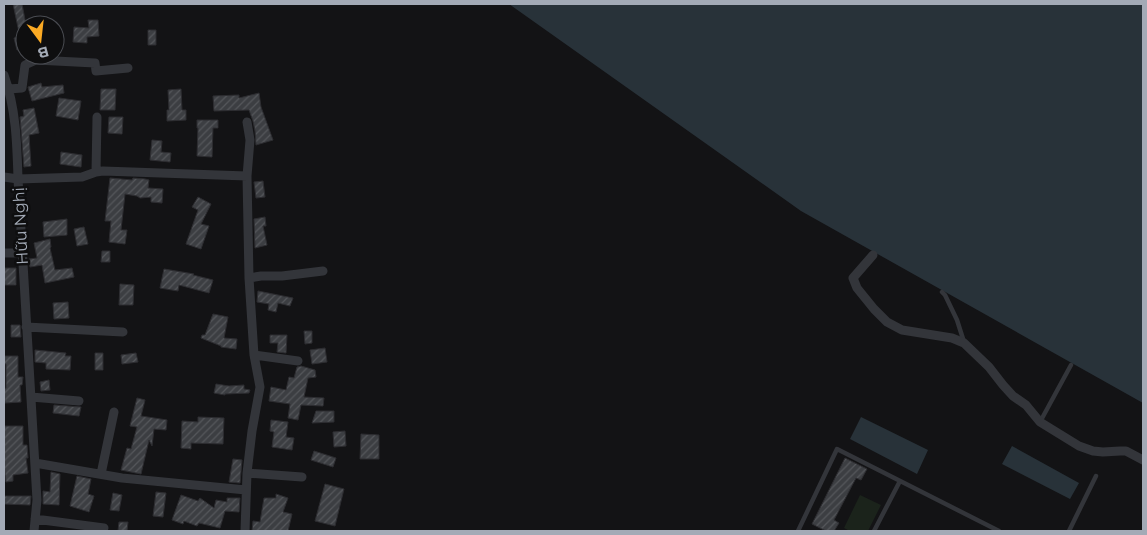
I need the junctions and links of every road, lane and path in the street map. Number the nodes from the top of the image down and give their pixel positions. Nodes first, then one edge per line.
1 (128, 68) dead end
2 (4, 75) edge
3 (9, 89) junction
4 (97, 116) dead end
5 (247, 122) dead end
6 (96, 172) junction
7 (247, 176) junction
8 (4, 177) edge
9 (18, 179) junction
10 (4, 253) edge
11 (22, 253) junction
12 (873, 255) dead end
13 (323, 271) dead end
14 (250, 278) junction
15 (942, 292) dead end
16 (26, 327) junction
17 (123, 332) dead end
18 (964, 343) junction
19 (254, 356) junction
20 (298, 361) dead end
21 (1071, 365) dead end
22 (31, 397) junction
23 (79, 401) dead end
24 (114, 412) dead end
25 (1040, 422) junction
26 (1143, 460) edge
27 (35, 463) junction
28 (247, 472) junction
29 (101, 474) junction
30 (1096, 476) dead end
31 (302, 477) dead end
32 (900, 481) junction
33 (246, 490) junction
34 (35, 519) junction
35 (104, 528) dead end
36 (990, 529) edge
37 (34, 531) edge
38 (245, 531) edge
39 (798, 531) edge
40 (874, 531) edge
41 (999, 531) edge
42 (1068, 531) edge

1 - 3 street
2 - 3 street, Hữu Nghị
3 - 9 street, Hữu Nghị
4 - 6 street
5 - 7 street
6 - 7 street
6 - 9 street
7 - 14 street
8 - 9 street
9 - 11 street, Hữu Nghị
10 - 11 street
11 - 16 street, Hữu Nghị
12 - 18 street
13 - 14 street
14 - 19 street
15 - 18 lane
16 - 17 street
16 - 22 street, Hữu Nghị
18 - 25 street
19 - 20 street
19 - 28 street
21 - 25 lane
22 - 23 street
22 - 27 street, Hữu Nghị
24 - 29 street
25 - 26 street
27 - 29 street
27 - 34 street, Hữu Nghị
28 - 31 street
28 - 33 street
29 - 33 street
30 - 42 lane
32 - 36 lane
32 - 39 lane
32 - 40 lane
33 - 38 street
34 - 35 street
34 - 37 street, Hữu Nghị
36 - 41 lane

